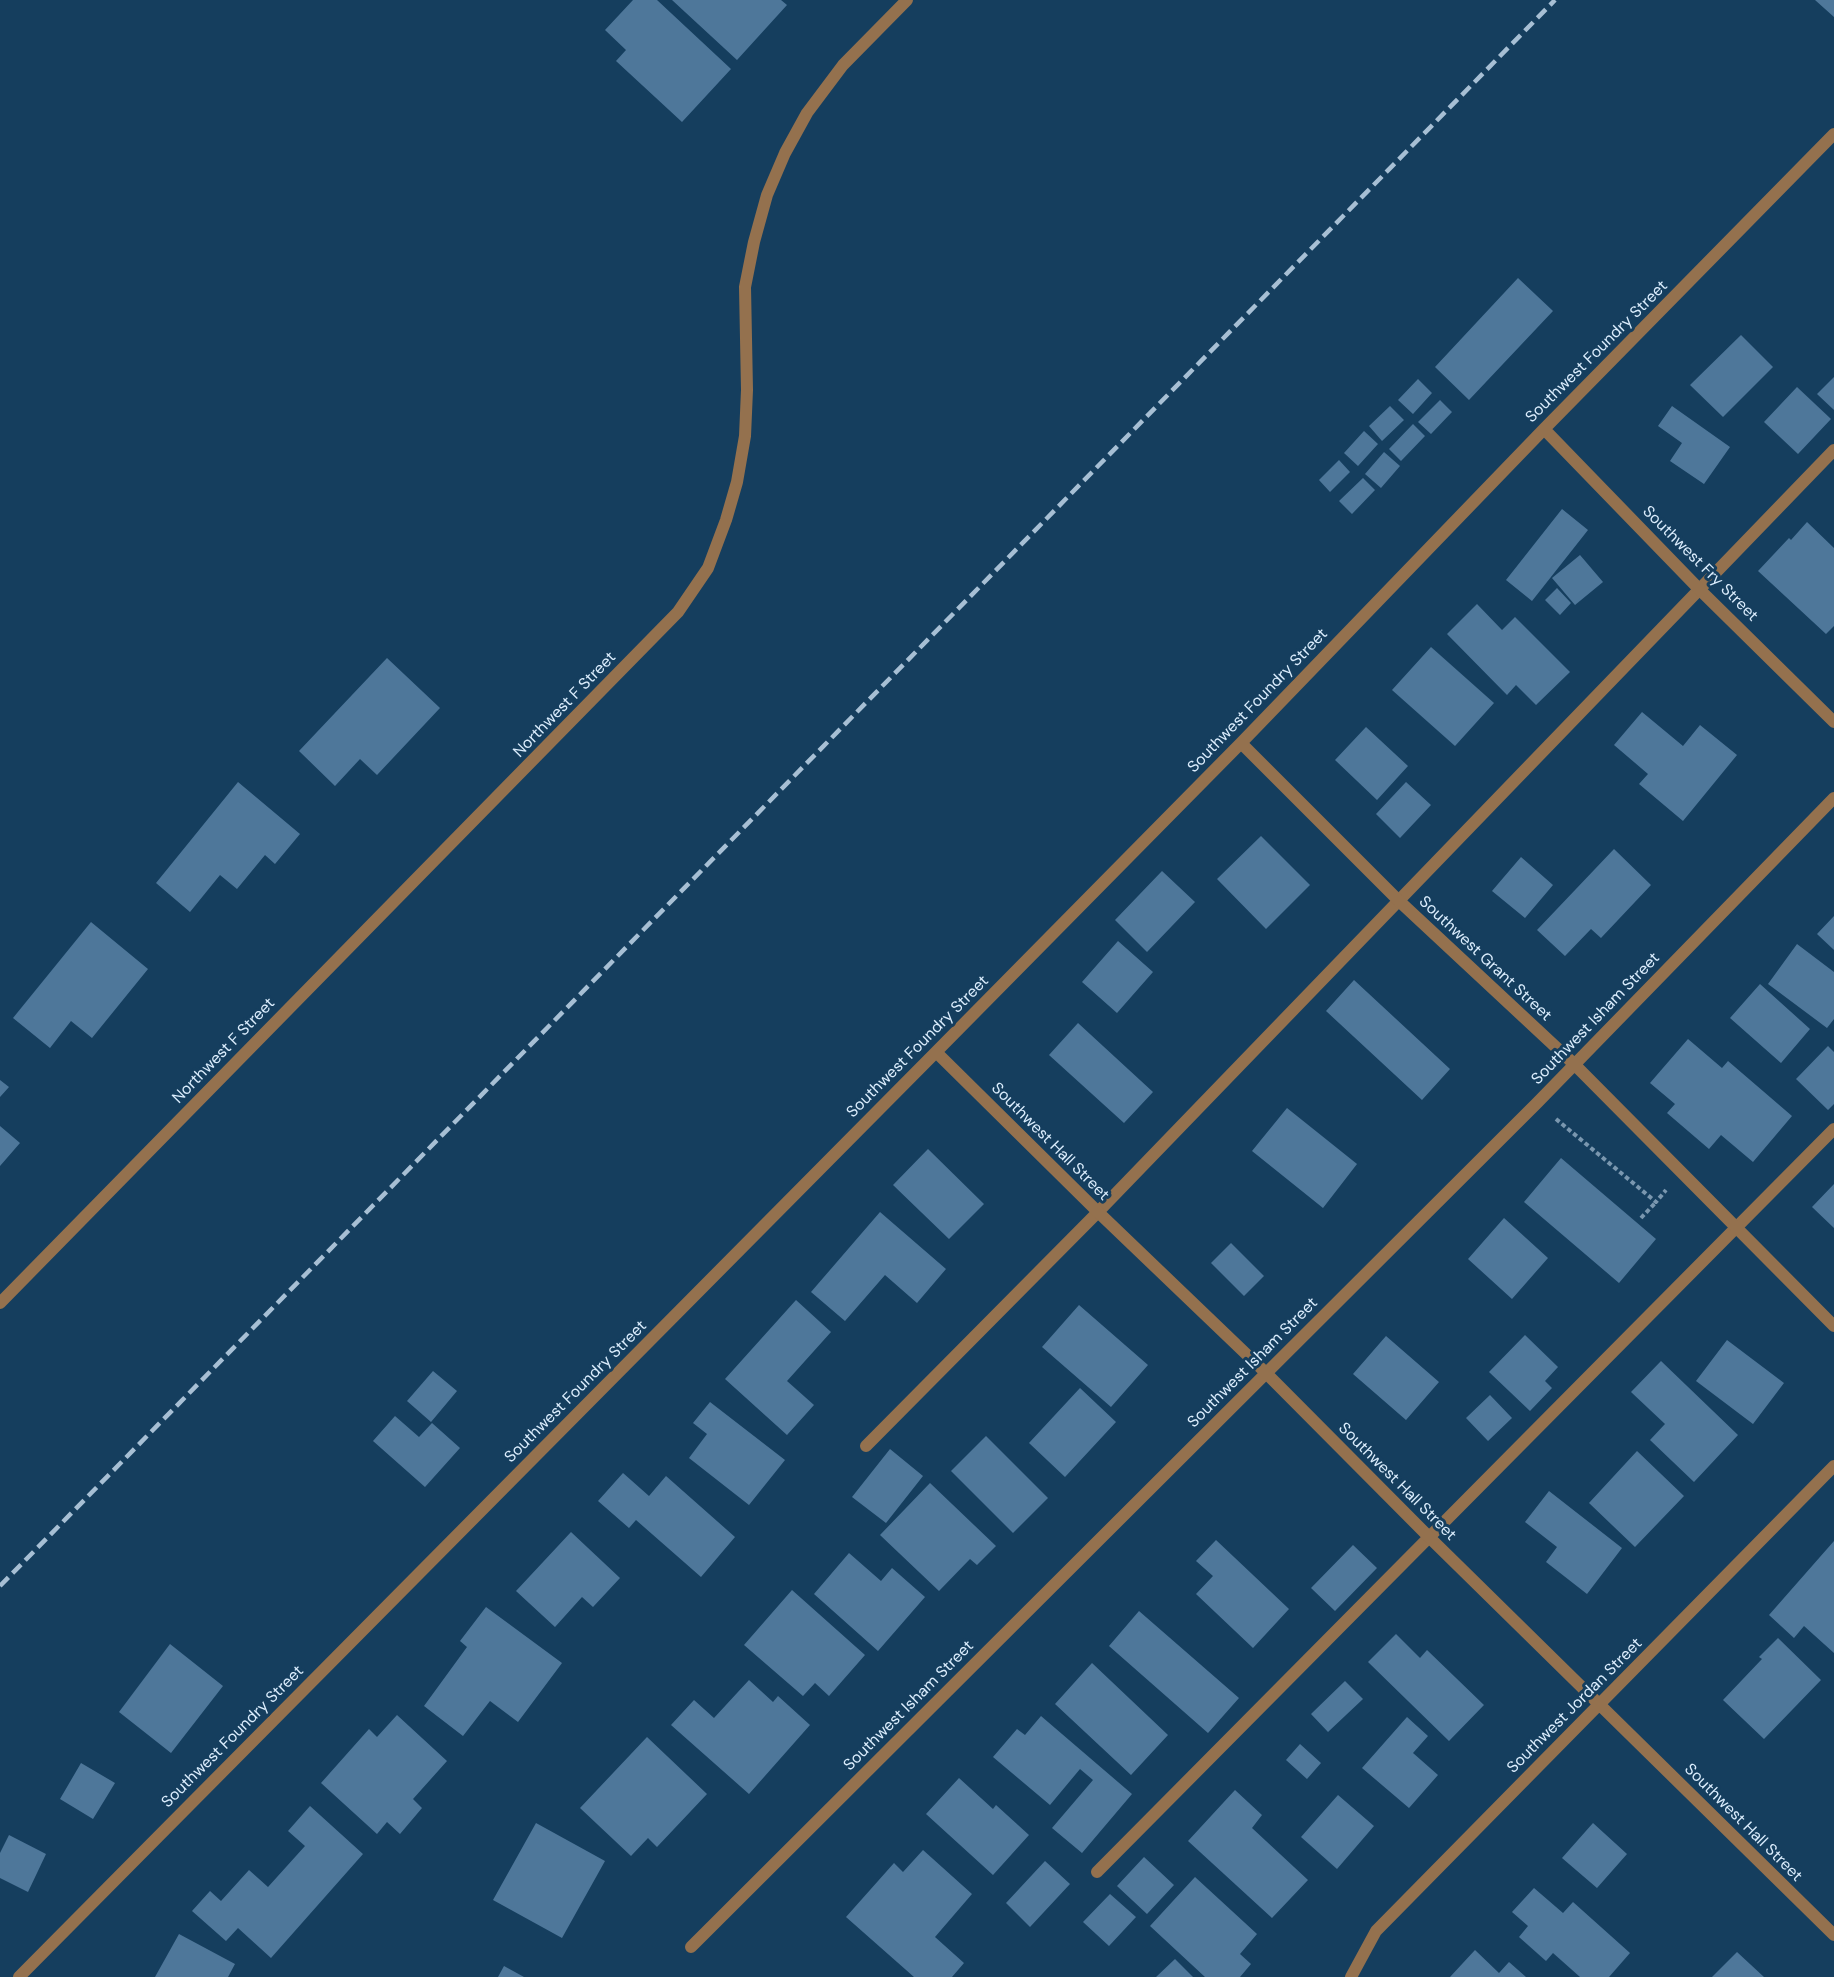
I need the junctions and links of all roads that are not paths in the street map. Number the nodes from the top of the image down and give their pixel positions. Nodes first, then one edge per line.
1 (907, 0) edge
2 (1834, 134) edge
3 (1544, 429) junction
4 (1834, 450) edge
5 (1700, 590) junction
6 (1834, 722) edge
7 (1241, 743) junction
8 (1834, 798) edge
9 (1398, 900) junction
10 (936, 1053) junction
11 (1574, 1064) junction
12 (1834, 1129) edge
13 (1098, 1212) junction
14 (1736, 1227) junction
15 (0, 1303) edge
16 (1834, 1326) edge
17 (1266, 1373) junction
18 (866, 1446) dead end
19 (1834, 1466) edge
20 (1430, 1538) junction
21 (1599, 1704) junction
22 (1097, 1872) dead end
23 (1834, 1935) edge
24 (691, 1947) dead end
25 (18, 1977) edge
26 (1351, 1977) edge

1 - 15 street, Northwest F Street
2 - 3 street, Southwest Foundry Street
3 - 5 street, Southwest Fry Street
3 - 7 street, Southwest Foundry Street
4 - 5 street
5 - 6 street, Southwest Fry Street
5 - 9 street
7 - 9 street, Southwest Grant Street
7 - 10 street, Southwest Foundry Street
8 - 11 street, Southwest Isham Street
9 - 11 street, Southwest Grant Street
9 - 13 street
10 - 13 street, Southwest Hall Street
10 - 25 street, Southwest Foundry Street
11 - 14 street, Southwest Grant Street
11 - 17 street, Southwest Isham Street
12 - 14 street
13 - 17 street, Southwest Hall Street
13 - 18 street
14 - 16 street, Southwest Grant Street
14 - 20 street
17 - 20 street, Southwest Hall Street
17 - 24 street, Southwest Isham Street
19 - 21 street, Southwest Jordan Street
20 - 21 street, Southwest Hall Street
20 - 22 street
21 - 23 street, Southwest Hall Street
21 - 26 street, Southwest Jordan Street

